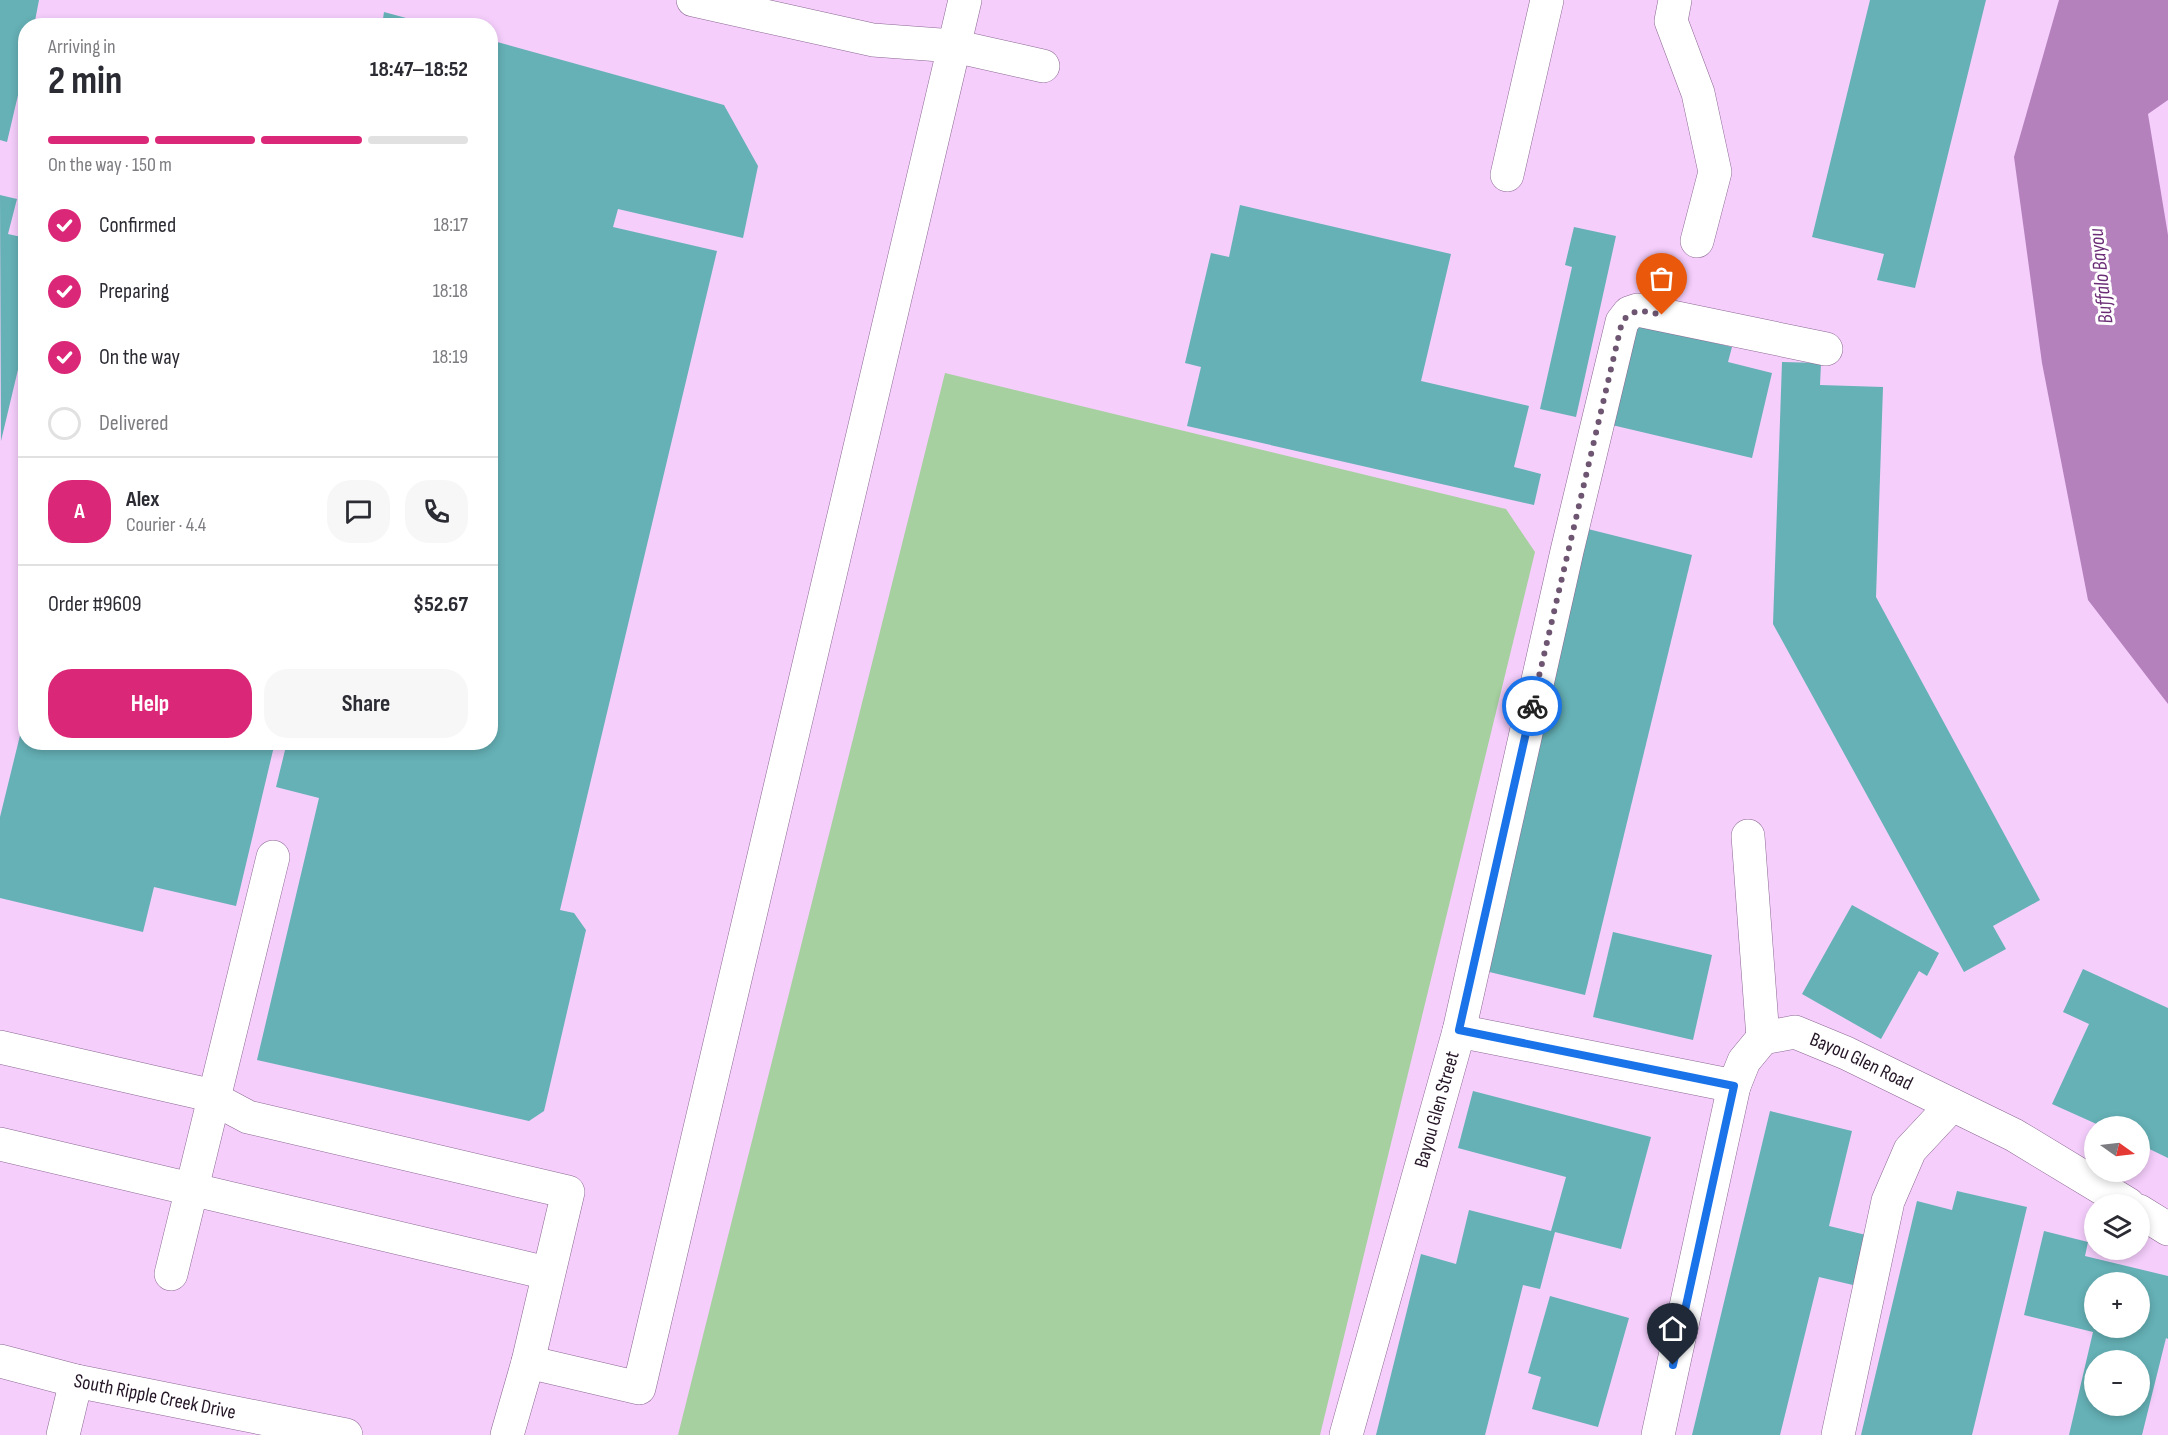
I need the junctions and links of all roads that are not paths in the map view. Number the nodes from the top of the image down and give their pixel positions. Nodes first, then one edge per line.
1 (693, 0) edge
2 (965, 0) edge
3 (1547, 0) edge
4 (1675, 0) edge
5 (954, 46) junction
6 (1043, 66) dead end
7 (1507, 175) dead end
8 (1697, 241) dead end
9 (1826, 349) dead end
10 (1748, 836) dead end
11 (273, 856) dead end
12 (1459, 1030) junction
13 (1764, 1038) junction
14 (0, 1047) edge
15 (1734, 1086) junction
16 (214, 1099) junction
17 (1952, 1105) junction
18 (0, 1144) edge
19 (192, 1189) junction
20 (2111, 1194) edge
21 (2150, 1218) edge
22 (2168, 1229) edge
23 (548, 1273) junction
24 (171, 1274) dead end
25 (0, 1361) edge
26 (528, 1362) junction
27 (76, 1381) junction
28 (63, 1435) edge
29 (340, 1435) edge
30 (507, 1435) edge
31 (1346, 1435) edge
32 (1658, 1435) edge
33 (1838, 1435) edge

1 - 5 street
2 - 5 street
3 - 7 street
4 - 8 street
5 - 6 street
5 - 26 street
9 - 12 street, Bayou Glen Street
10 - 13 street
11 - 16 street
12 - 15 street
12 - 31 street, Bayou Glen Street
13 - 15 street
13 - 17 street, Bayou Glen Road
14 - 16 street
15 - 32 street
16 - 19 street
16 - 23 street
17 - 20 street, Bayou Glen Road
17 - 33 street
18 - 19 street
19 - 23 street
19 - 24 street
21 - 22 street
23 - 26 street
25 - 27 street, South Ripple Creek Drive
26 - 30 street
27 - 28 street
27 - 29 street, South Ripple Creek Drive

